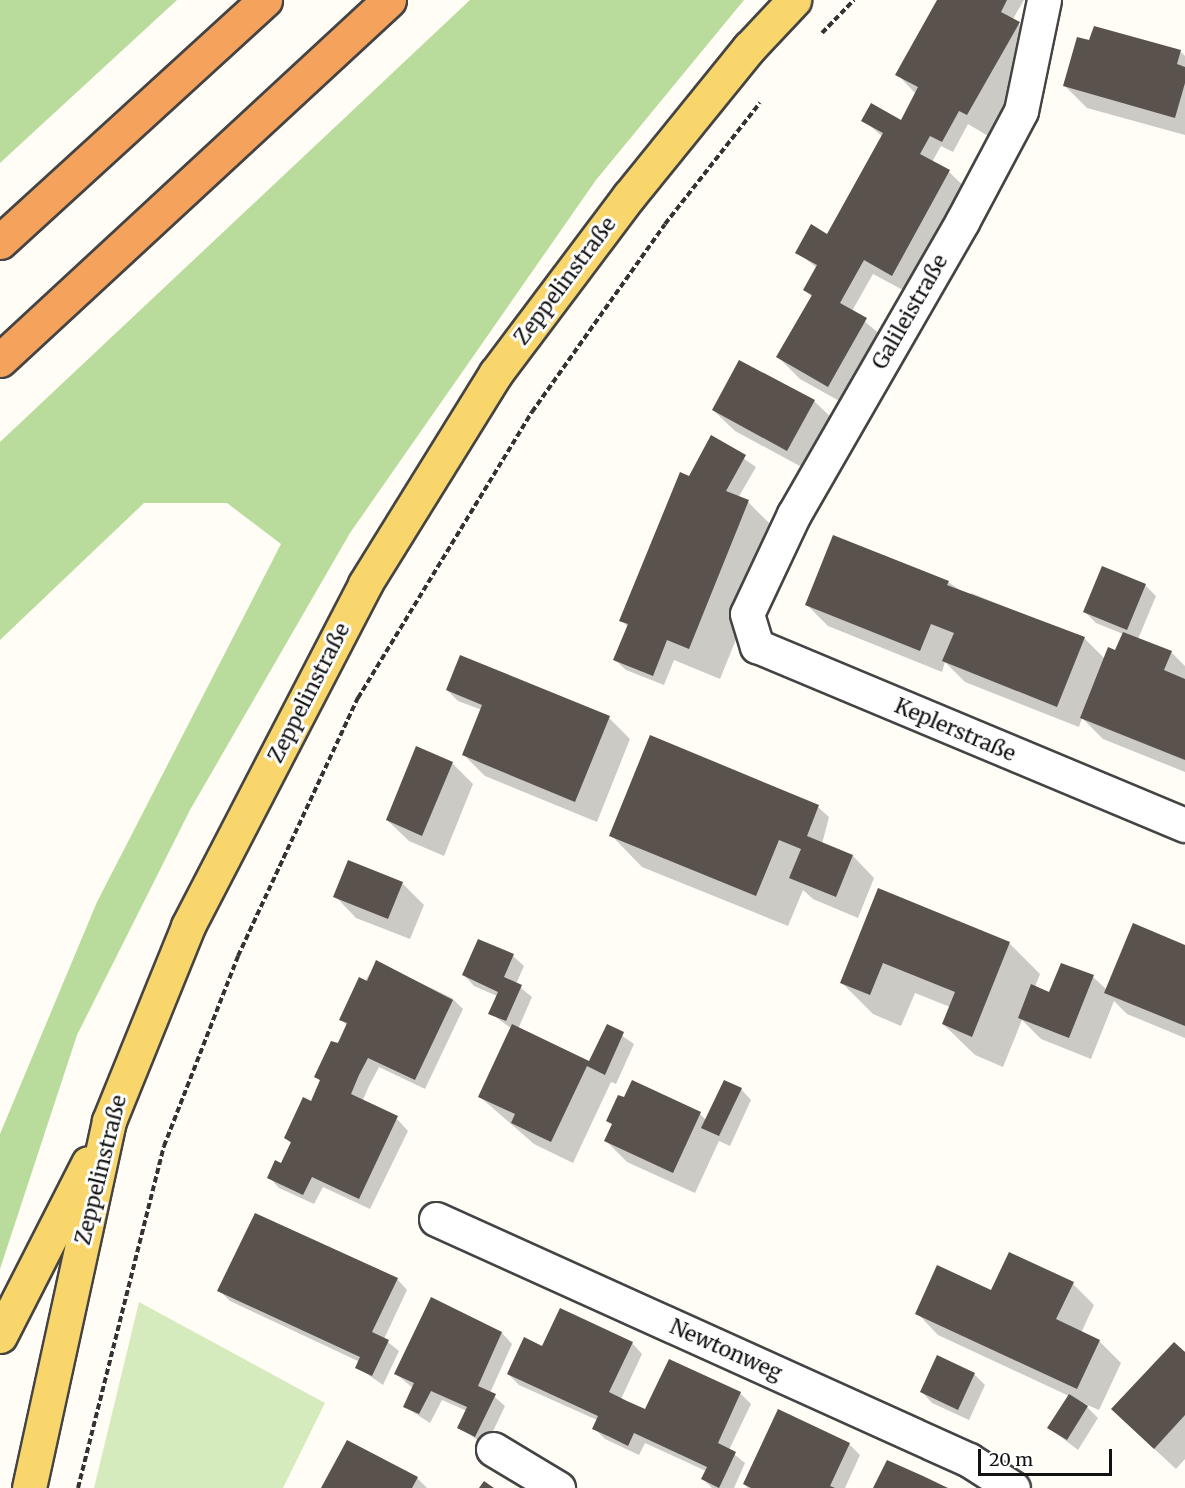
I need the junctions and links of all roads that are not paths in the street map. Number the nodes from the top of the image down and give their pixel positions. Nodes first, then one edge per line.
1 (265, 0) edge
2 (389, 0) edge
3 (794, 0) edge
4 (1044, 0) edge
5 (0, 242) edge
6 (0, 360) edge
7 (747, 614) joint
8 (1185, 825) edge
9 (109, 1121) junction
10 (436, 1219) dead end
11 (0, 1336) edge
12 (493, 1449) dead end
13 (29, 1488) edge
14 (558, 1488) edge
15 (1013, 1488) edge

1 - 5 highway
2 - 6 highway
3 - 9 main road, Zeppelinstraße
4 - 7 street, Galileistraße
7 - 8 street, Keplerstraße
9 - 11 main road
9 - 13 main road, Zeppelinstraße
10 - 15 street, Newtonweg
12 - 14 street

